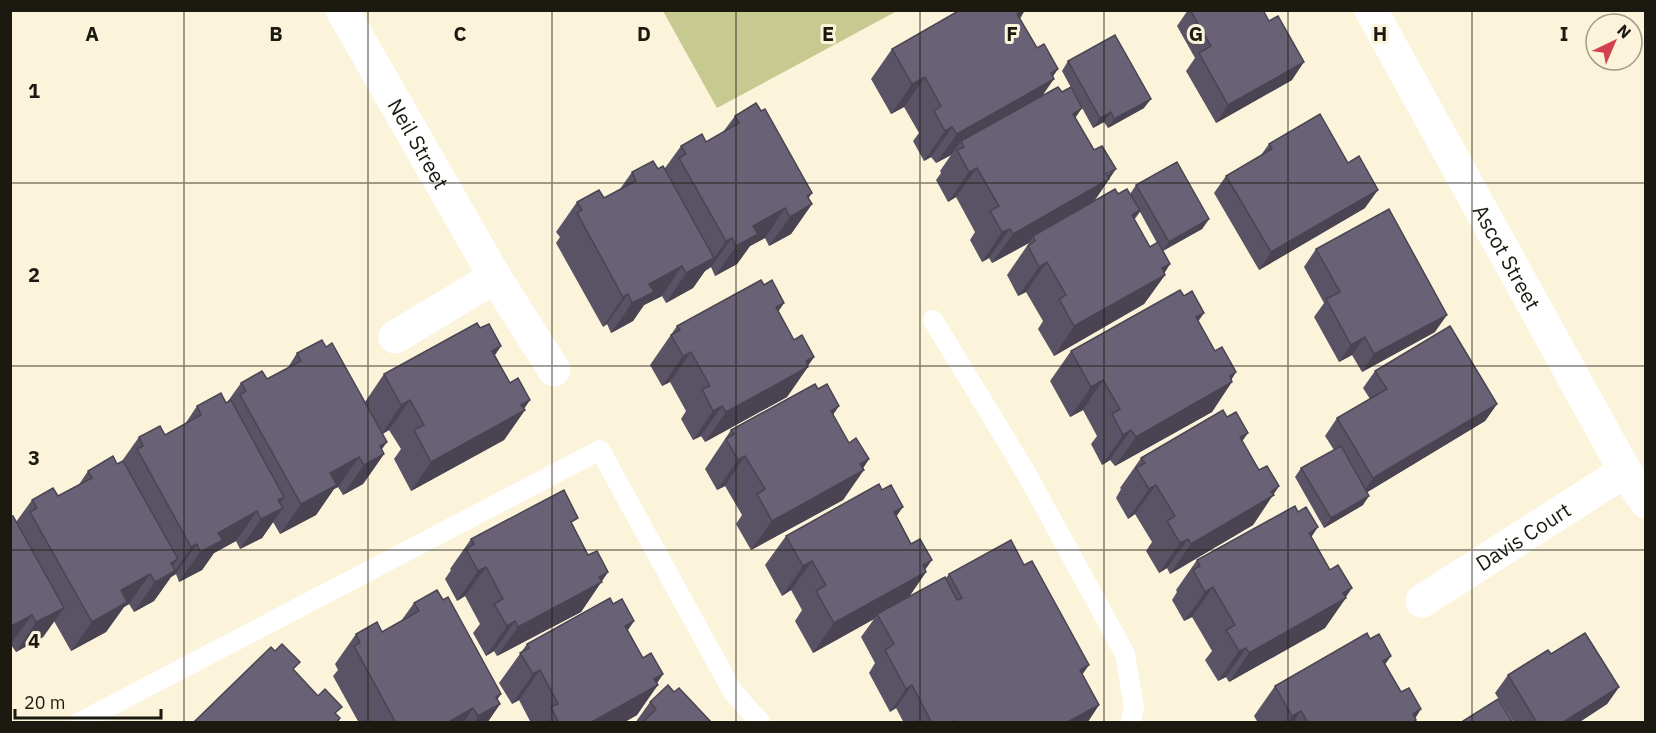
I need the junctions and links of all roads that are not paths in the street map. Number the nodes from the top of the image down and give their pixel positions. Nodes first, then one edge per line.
1 (342, 10) edge
2 (1371, 10) edge
3 (495, 277) junction
4 (933, 320) dead end
5 (395, 337) dead end
6 (554, 370) dead end
7 (1625, 471) junction
8 (1646, 502) edge
9 (1422, 601) dead end
10 (80, 723) edge
11 (760, 723) edge
12 (1131, 723) edge

1 - 3 street, Neil Street
2 - 7 street, Ascot Street
3 - 5 street
3 - 6 street, Neil Street
4 - 12 lane
7 - 8 street, Ascot Street
7 - 9 street, Davis Court
10 - 11 lane

